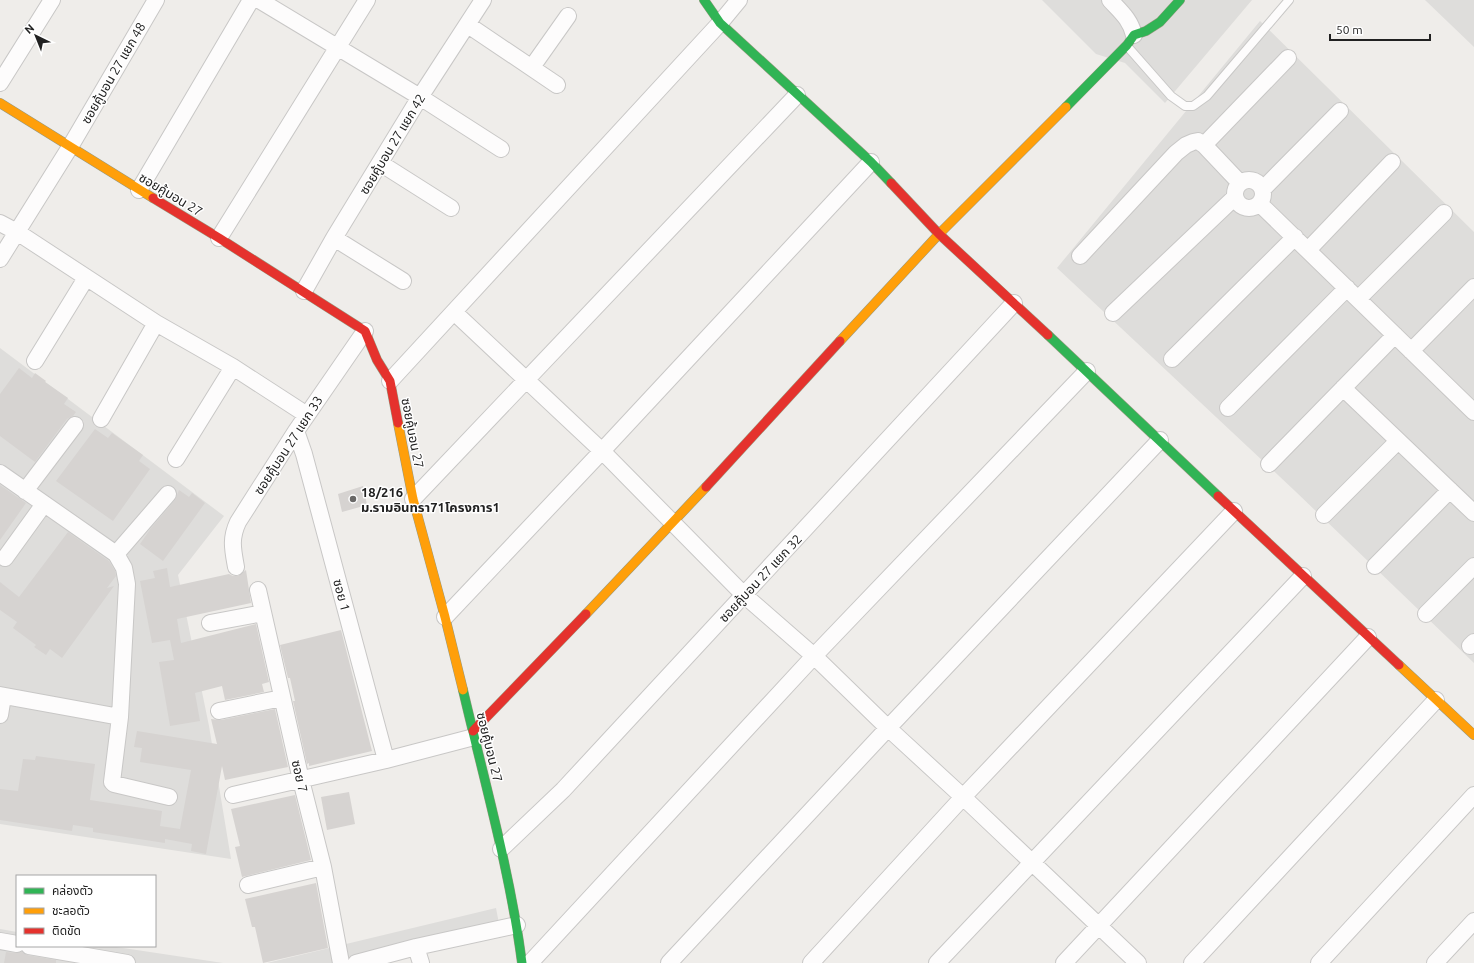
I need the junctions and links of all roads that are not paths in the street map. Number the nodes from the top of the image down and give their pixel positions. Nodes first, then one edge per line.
1 (52, 0) edge
2 (156, 0) edge
3 (251, 0) edge
4 (259, 0) edge
5 (367, 0) edge
6 (483, 0) edge
7 (704, 0) edge
8 (739, 0) edge
9 (1110, 0) edge
10 (1180, 0) edge
11 (1289, 0) edge
12 (568, 16) dead end
13 (720, 23) junction
14 (468, 25) junction
15 (1130, 40) junction
16 (338, 47) junction
17 (1288, 58) dead end
18 (532, 67) junction
19 (0, 83) edge
20 (557, 85) dead end
21 (797, 95) junction
22 (420, 97) junction
23 (0, 103) edge
24 (1340, 111) dead end
25 (1204, 145) junction
26 (70, 147) junction
27 (501, 149) dead end
28 (870, 162) junction
29 (1392, 162) dead end
30 (380, 164) junction
31 (139, 190) junction
32 (1238, 190) junction
33 (1262, 196) junction
34 (451, 208) dead end
35 (1444, 213) dead end
36 (0, 223) edge
37 (17, 232) junction
38 (939, 234) junction
39 (1295, 237) junction
40 (220, 238) junction
41 (334, 238) junction
42 (1308, 250) junction
43 (1080, 256) dead end
44 (0, 259) edge
45 (86, 278) junction
46 (404, 281) dead end
47 (1474, 287) edge
48 (1347, 288) junction
49 (304, 291) junction
50 (1358, 299) junction
51 (1014, 303) junction
52 (454, 312) junction
53 (1113, 313) dead end
54 (156, 323) junction
55 (365, 331) junction
56 (1395, 335) junction
57 (1411, 351) junction
58 (1172, 359) dead end
59 (35, 361) dead end
60 (233, 367) junction
61 (1087, 371) junction
62 (526, 380) junction
63 (390, 381) junction
64 (1344, 388) junction
65 (1471, 404) edge
66 (1228, 408) dead end
67 (307, 415) junction
68 (101, 419) dead end
69 (75, 425) dead end
70 (296, 430) junction
71 (1160, 440) junction
72 (1398, 440) junction
73 (602, 451) junction
74 (176, 459) dead end
75 (1269, 464) dead end
76 (0, 473) edge
77 (25, 490) junction
78 (1450, 490) junction
79 (168, 494) dead end
80 (413, 499) junction
81 (44, 504) junction
82 (1234, 511) junction
83 (1474, 513) edge
84 (1324, 515) dead end
85 (674, 522) junction
86 (116, 554) junction
87 (6, 558) dead end
88 (1374, 566) dead end
89 (1474, 566) edge
90 (236, 567) dead end
91 (1303, 576) junction
92 (258, 590) dead end
93 (744, 595) junction
94 (263, 613) junction
95 (1426, 614) dead end
96 (445, 617) junction
97 (210, 623) dead end
98 (1368, 636) junction
99 (814, 656) junction
100 (2, 696) edge
101 (282, 698) junction
102 (1436, 700) junction
103 (219, 711) dead end
104 (0, 715) edge
105 (120, 717) junction
106 (888, 728) junction
107 (474, 734) junction
108 (1474, 736) edge
109 (386, 760) junction
110 (301, 780) junction
111 (233, 795) dead end
112 (1474, 795) edge
113 (169, 797) dead end
114 (963, 797) junction
115 (500, 849) junction
116 (1031, 862) junction
117 (323, 867) junction
118 (248, 885) dead end
119 (1474, 921) edge
120 (517, 925) junction
121 (1099, 926) junction
122 (0, 942) edge
123 (16, 944) edge
124 (32, 947) edge
125 (416, 947) junction
126 (62, 957) edge
127 (126, 963) edge
128 (341, 963) edge
129 (356, 963) edge
130 (421, 963) edge
131 (522, 963) edge
132 (530, 963) edge
133 (670, 963) edge
134 (811, 963) edge
135 (937, 963) edge
136 (1064, 963) edge
137 (1138, 963) edge
138 (1192, 963) edge
139 (1319, 963) edge
140 (1435, 963) edge

1 - 19 street
2 - 26 street, ซอยคู้บอน 27 แยก 48
3 - 31 street
4 - 16 street
5 - 16 street
6 - 14 street, ซอยคู้บอน 27 แยก 42
7 - 13 street
8 - 13 street
9 - 15 street
10 - 15 street
11 - 15 lane
12 - 18 street
13 - 21 street
13 - 52 street
14 - 18 street
14 - 22 street, ซอยคู้บอน 27 แยก 42
15 - 38 street
16 - 22 street
16 - 40 street
17 - 25 street
18 - 20 street
21 - 28 street
21 - 62 street
22 - 27 street
22 - 30 street, ซอยคู้บอน 27 แยก 42
23 - 26 street, ซอยคู้บอน 27
24 - 33 street
25 - 32 street
25 - 43 street
26 - 31 street, ซอยคู้บอน 27
26 - 37 street, ซอยคู้บอน 27 แยก 48
28 - 38 street
28 - 73 street
29 - 42 street
30 - 34 street
30 - 41 street, ซอยคู้บอน 27 แยก 42
31 - 40 street, ซอยคู้บอน 27
32 - 33 street
32 - 33 street
32 - 53 street
33 - 39 street
35 - 50 street
36 - 37 street
37 - 44 street, ซอยคู้บอน 27 แยก 48
37 - 45 street
38 - 51 street
38 - 85 street
39 - 42 street
39 - 58 street
40 - 49 street, ซอยคู้บอน 27
41 - 46 street
41 - 49 street, ซอยคู้บอน 27 แยก 42
42 - 48 street
45 - 54 street
45 - 59 street
47 - 57 street
48 - 50 street
48 - 66 street
49 - 55 street, ซอยคู้บอน 27
50 - 56 street
51 - 61 street
51 - 93 street, ซอยคู้บอน 27 แยก 32
52 - 62 street
52 - 63 street
54 - 60 street
54 - 68 street
55 - 63 street, ซอยคู้บอน 27
55 - 67 street, ซอยคู้บอน 27 แยก 33
56 - 57 street
56 - 64 street
57 - 65 street
60 - 67 street
60 - 74 street
61 - 71 street
61 - 99 street
62 - 73 street
62 - 80 street
63 - 80 street, ซอยคู้บอน 27
64 - 72 street
64 - 75 street
67 - 70 street, ซอยคู้บอน 27 แยก 33
69 - 77 street
70 - 90 street, ซอยคู้บอน 27 แยก 33
70 - 109 street, ซอย 1
71 - 82 street
71 - 106 street
72 - 78 street
72 - 84 street
73 - 85 street
73 - 96 street
76 - 77 street
77 - 81 street
78 - 83 street
78 - 88 street
79 - 86 street
80 - 96 street, ซอยคู้บอน 27
81 - 86 street
81 - 87 street
82 - 91 street
82 - 114 street
85 - 93 street
85 - 107 street
86 - 105 street
89 - 95 street
91 - 98 street
91 - 116 street
92 - 94 street, ซอย 7
93 - 99 street
93 - 115 street, ซอยคู้บอน 27 แยก 32
94 - 97 street
94 - 101 street, ซอย 7
96 - 107 street, ซอยคู้บอน 27
98 - 102 street
98 - 121 street
99 - 106 street
99 - 132 street
100 - 104 street
100 - 105 street
101 - 103 street
101 - 110 street, ซอย 7
102 - 108 street
102 - 138 street
105 - 113 street
106 - 114 street
106 - 133 street
107 - 109 street
107 - 115 street, ซอยคู้บอน 27
109 - 110 street
110 - 111 street
110 - 117 street, ซอย 7
112 - 139 street
114 - 116 street
114 - 134 street
115 - 120 street, ซอยคู้บอน 27
116 - 121 street
116 - 135 street
117 - 118 street
117 - 128 street, ซอย 7
119 - 140 street
120 - 125 street
120 - 131 street, ซอยคู้บอน 27
121 - 136 street
121 - 137 street
122 - 123 street
124 - 126 street
125 - 129 street
125 - 130 street
126 - 127 street

